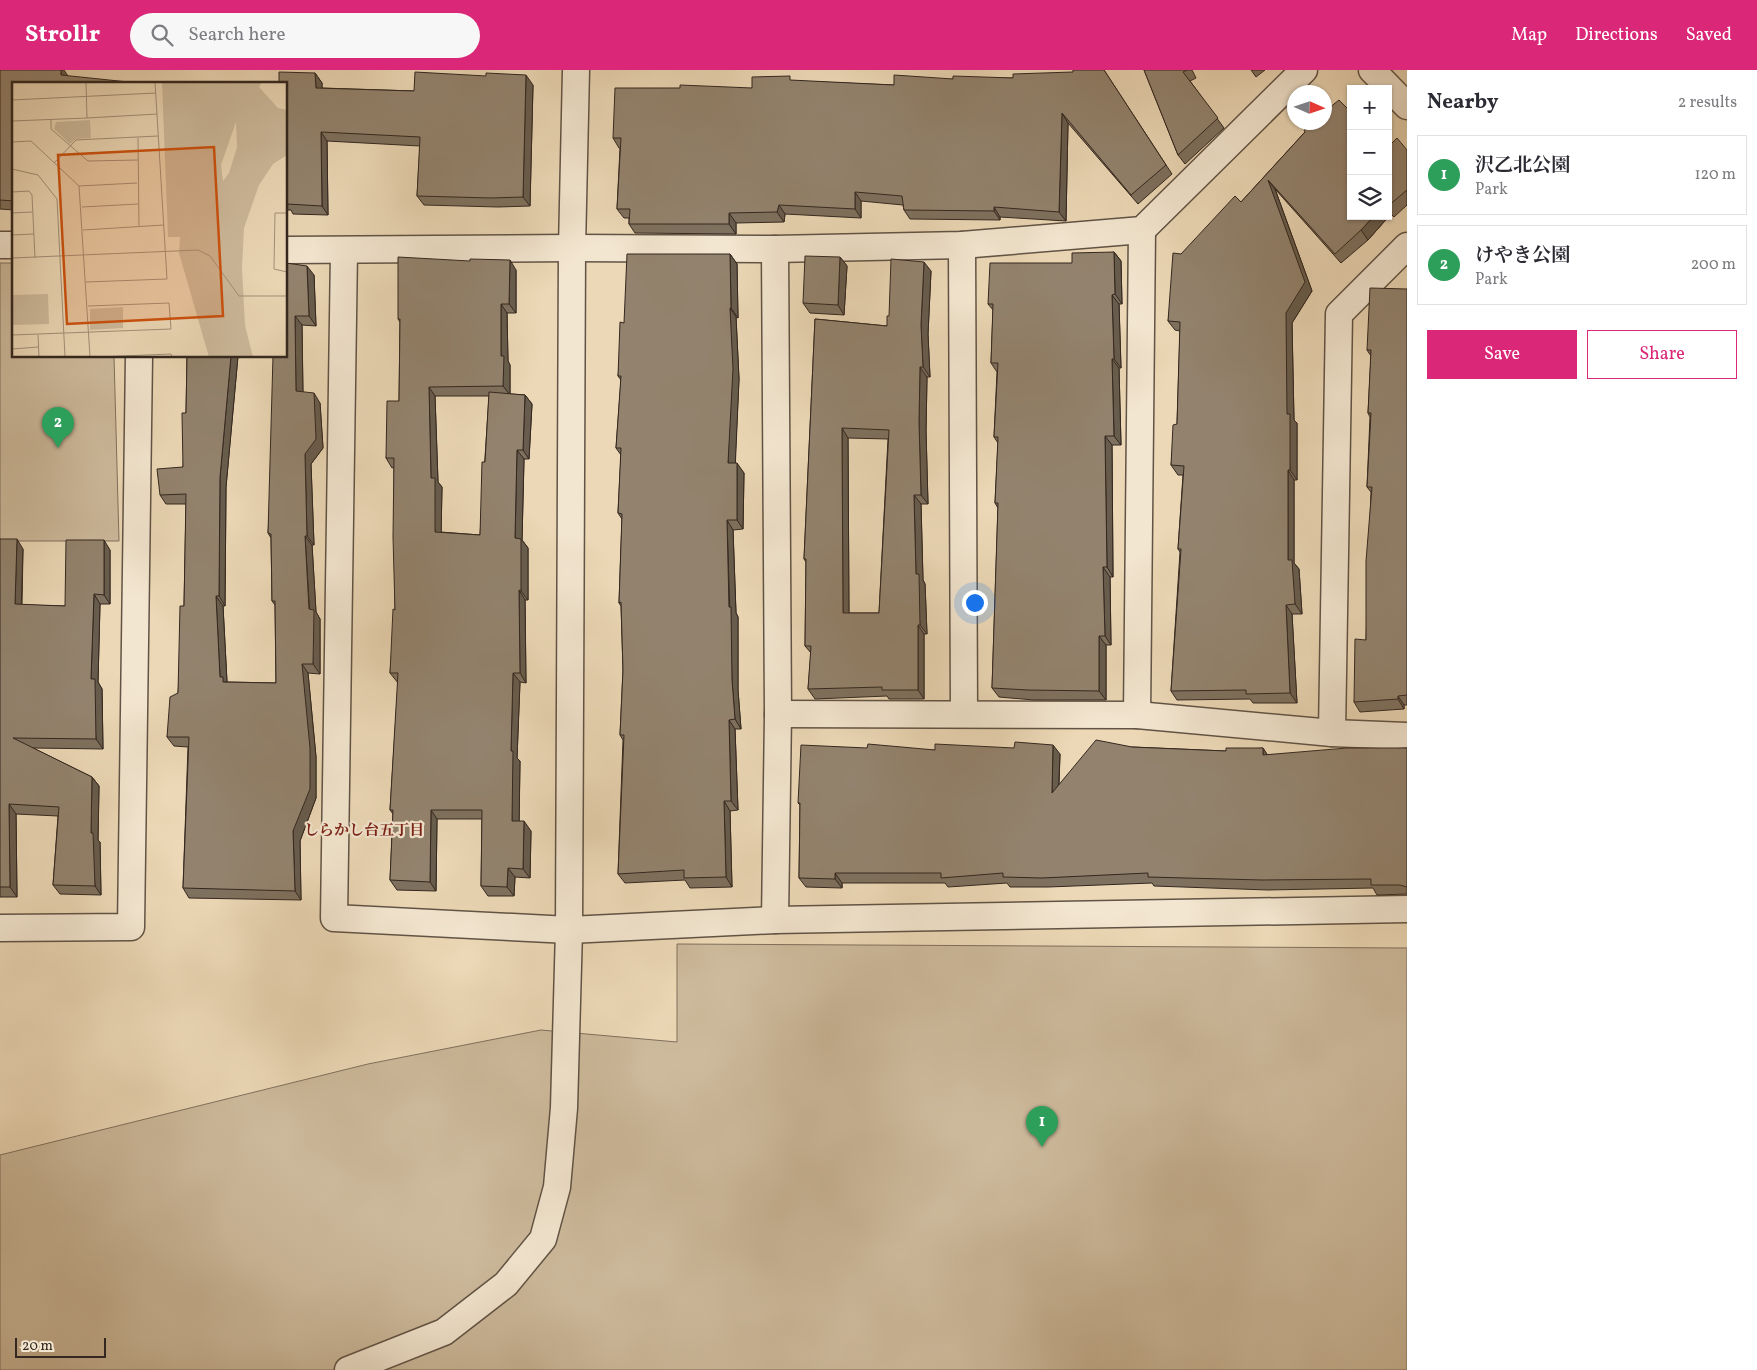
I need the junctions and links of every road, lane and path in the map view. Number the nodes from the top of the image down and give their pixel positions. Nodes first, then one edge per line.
1 (576, 70) edge
2 (1304, 70) edge
3 (1372, 70) edge
4 (1407, 106) edge
5 (1142, 230) junction
6 (962, 245) junction
7 (1407, 246) edge
8 (572, 248) junction
9 (774, 249) junction
10 (288, 250) edge
11 (344, 251) junction
12 (139, 358) edge
13 (778, 714) junction
14 (964, 714) junction
15 (1138, 715) junction
16 (1332, 733) junction
17 (1407, 736) edge
18 (1407, 909) edge
19 (775, 920) junction
20 (0, 928) edge
21 (570, 930) junction
22 (348, 1370) edge

1 - 8 street
2 - 5 street
3 - 4 street
5 - 6 street
5 - 15 street
6 - 9 street
6 - 14 street
7 - 16 street
8 - 9 street
8 - 11 street
8 - 21 street
9 - 13 street
10 - 11 street
11 - 21 street
12 - 20 street
13 - 14 street
13 - 19 street
14 - 15 street
15 - 16 street
16 - 17 street
18 - 19 street
19 - 21 street
21 - 22 street

